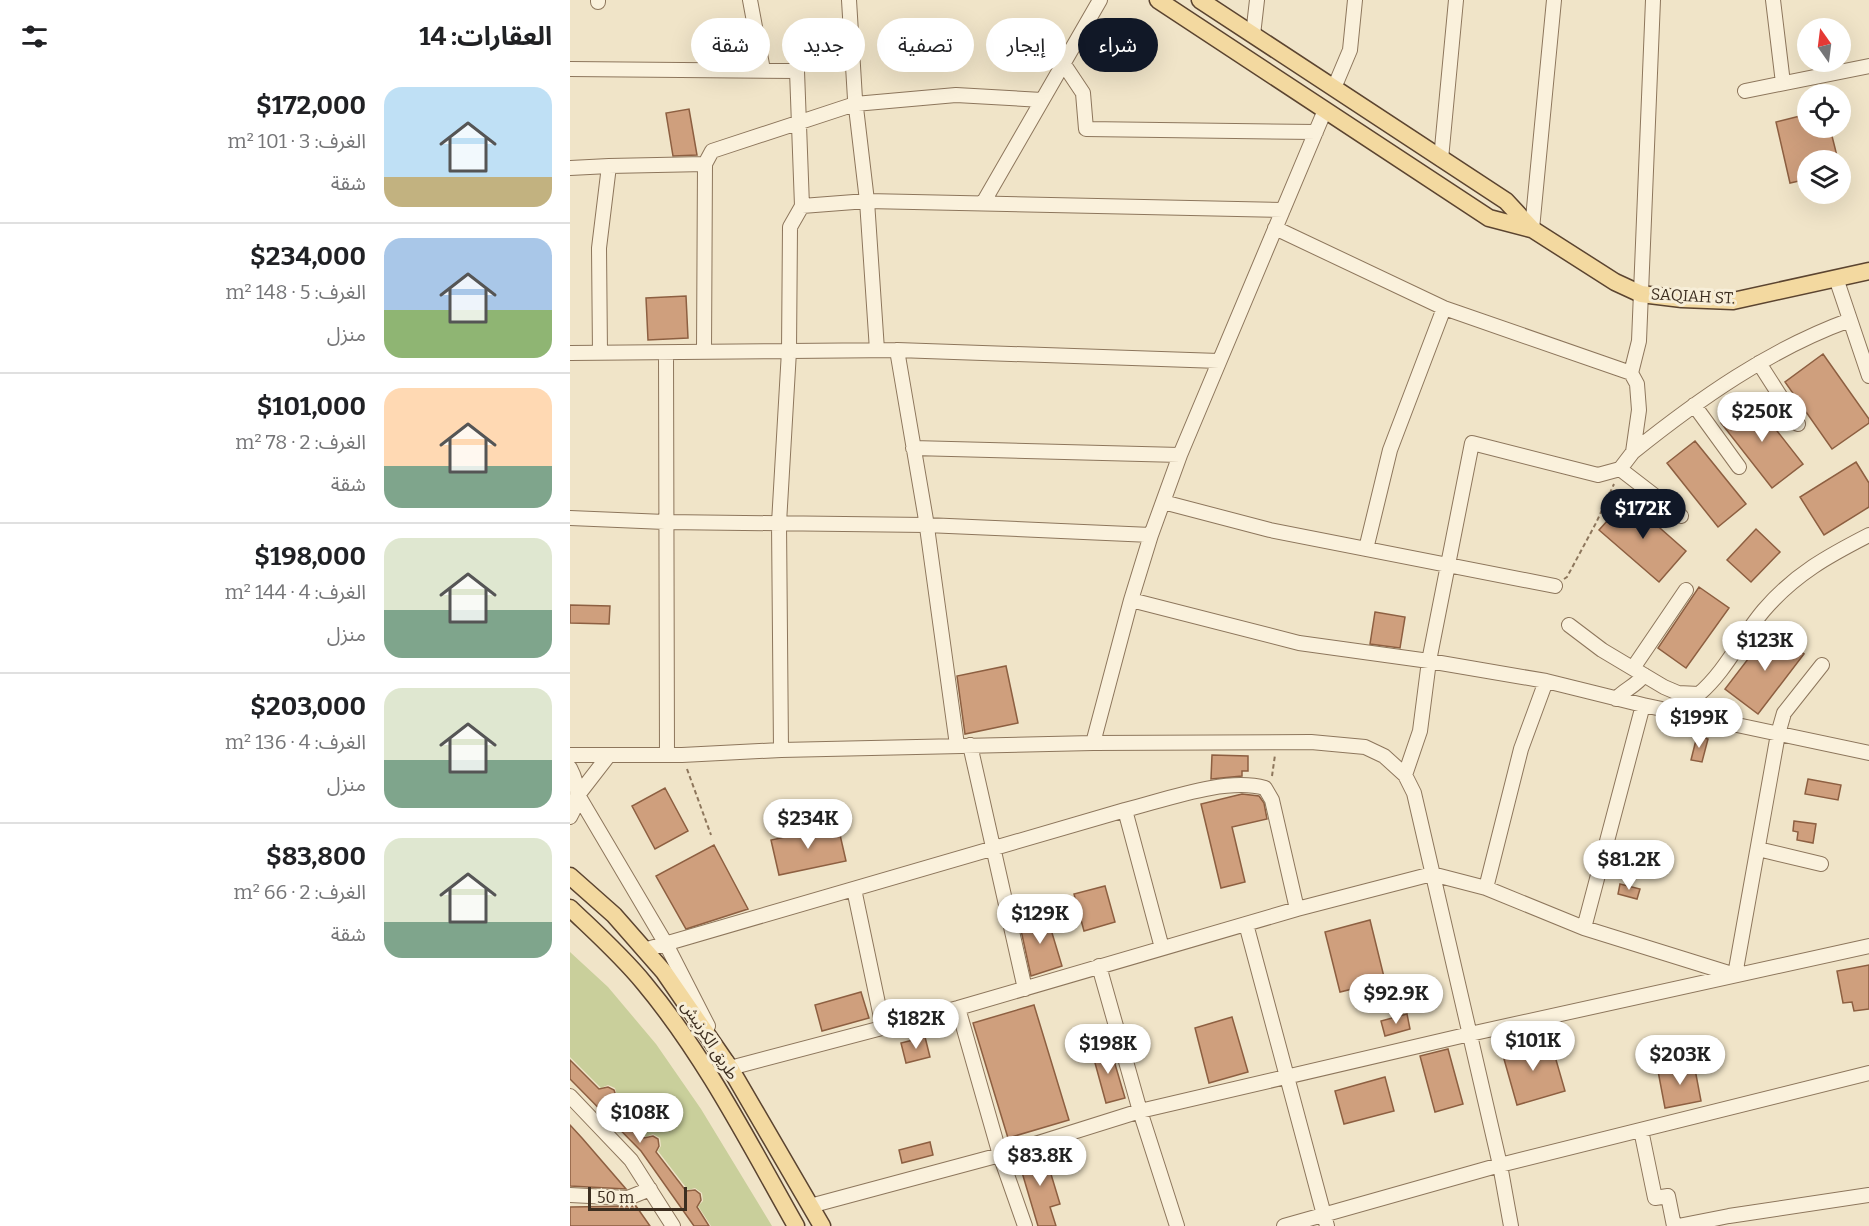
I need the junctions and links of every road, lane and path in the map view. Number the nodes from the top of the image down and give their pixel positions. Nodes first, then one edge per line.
1 (750, 0) edge
2 (849, 0) edge
3 (1100, 0) edge
4 (1158, 0) edge
5 (1200, 0) edge
6 (1257, 0) edge
7 (1355, 0) edge
8 (1456, 0) edge
9 (1554, 0) edge
10 (1653, 0) edge
11 (1773, 0) edge
12 (753, 18) edge
13 (1253, 35) junction
14 (1066, 60) edge
15 (1066, 66) edge
16 (1869, 66) edge
17 (570, 69) edge
18 (691, 70) edge
19 (770, 70) edge
20 (1059, 72) edge
21 (1783, 83) junction
22 (1334, 88) junction
23 (1745, 91) dead end
24 (1042, 100) junction
25 (855, 104) junction
26 (1325, 110) junction
27 (800, 123) junction
28 (1316, 132) junction
29 (1441, 159) junction
30 (705, 164) junction
31 (609, 166) junction
32 (570, 168) edge
33 (867, 201) junction
34 (983, 203) junction
35 (802, 206) junction
36 (1283, 210) junction
37 (1275, 228) junction
38 (1532, 229) junction
39 (1869, 271) edge
40 (1836, 278) junction
41 (1641, 294) junction
42 (1444, 308) junction
43 (1850, 320) junction
44 (877, 350) junction
45 (897, 350) junction
46 (789, 351) junction
47 (666, 352) junction
48 (705, 352) junction
49 (570, 353) edge
50 (600, 353) junction
51 (1219, 362) junction
52 (1759, 363) junction
53 (1631, 373) junction
54 (1869, 376) edge
55 (1694, 405) junction
56 (1798, 424) dead end
57 (914, 448) junction
58 (1633, 452) junction
59 (1180, 455) junction
60 (1739, 467) dead end
61 (1620, 469) junction
62 (1163, 502) junction
63 (1681, 516) dead end
64 (570, 518) edge
65 (666, 522) junction
66 (780, 523) junction
67 (926, 525) junction
68 (1150, 535) junction
69 (1869, 535) edge
70 (1366, 549) junction
71 (1448, 566) junction
72 (1555, 586) joint
73 (1686, 590) dead end
74 (1131, 600) junction
75 (1569, 625) dead end
76 (1429, 661) junction
77 (1822, 665) dead end
78 (1638, 671) junction
79 (1546, 681) junction
80 (1616, 699) junction
81 (1643, 705) junction
82 (1778, 734) junction
83 (1276, 742) junction
84 (1093, 743) junction
85 (964, 745) junction
86 (781, 750) junction
87 (1869, 753) edge
88 (570, 755) edge
89 (667, 755) junction
90 (682, 755) junction
91 (609, 756) junction
92 (570, 768) edge
93 (1405, 775) junction
94 (1265, 788) junction
95 (578, 795) junction
96 (1125, 810) junction
97 (570, 817) edge
98 (711, 835) dead end
99 (1758, 849) junction
100 (993, 850) junction
101 (1821, 864) dead end
102 (1432, 874) junction
103 (570, 876) edge
104 (1486, 888) junction
105 (854, 889) junction
106 (570, 909) edge
107 (1297, 909) junction
108 (1246, 924) junction
109 (1584, 928) junction
110 (666, 944) junction
111 (1869, 946) edge
112 (1162, 948) junction
113 (644, 950) junction
114 (1099, 966) junction
115 (1735, 975) junction
116 (1025, 989) junction
117 (958, 1008) junction
118 (884, 1027) junction
119 (1470, 1034) junction
120 (730, 1068) junction
121 (1869, 1073) edge
122 (1287, 1077) junction
123 (570, 1096) edge
124 (1140, 1111) junction
125 (1641, 1130) junction
126 (1000, 1155) junction
127 (1500, 1165) junction
128 (650, 1189) junction
129 (570, 1195) edge
130 (1869, 1195) edge
131 (810, 1206) junction
132 (1325, 1220) edge
133 (673, 1226) edge
134 (796, 1226) edge
135 (822, 1226) edge
136 (1025, 1226) edge
137 (1177, 1226) edge
138 (1284, 1226) edge
139 (1511, 1226) edge
140 (1676, 1226) edge

1 - 12 street
2 - 25 street
3 - 14 street
4 - 26 main road
5 - 13 main road
6 - 13 street
7 - 22 street
8 - 29 street
9 - 38 street
10 - 41 street
11 - 21 street
13 - 22 main road
15 - 28 street
16 - 21 street
17 - 18 street
19 - 27 street
20 - 24 street
21 - 23 street
22 - 29 main road
24 - 25 street
24 - 34 street
25 - 27 street
25 - 33 street
26 - 28 street
26 - 38 main road
27 - 30 street
27 - 35 street
28 - 36 street
29 - 38 main road
30 - 31 street
30 - 48 street
31 - 32 street
31 - 50 street
33 - 34 street
33 - 35 street
33 - 44 street
34 - 36 street
35 - 46 street
36 - 37 street
37 - 42 street
37 - 51 street
38 - 41 main road, SAQIAH ST.
39 - 40 main road, SAQIAH ST.
40 - 41 main road, SAQIAH ST.
40 - 43 street
41 - 53 street
42 - 53 street
42 - 70 street
43 - 52 street
43 - 54 street
44 - 45 street
44 - 46 street
45 - 51 street
45 - 57 street
46 - 48 street
46 - 66 street
47 - 48 street
47 - 50 street
47 - 65 street
49 - 50 street
51 - 59 street
52 - 55 street
52 - 56 street
53 - 58 street
55 - 58 street
55 - 60 street
57 - 59 street
57 - 67 street
58 - 61 street
59 - 62 street
61 - 63 street
61 - 71 street
61 - 72 path
62 - 68 street
62 - 70 street
64 - 65 street
65 - 66 street
65 - 89 street
66 - 67 street
66 - 86 street
67 - 68 street
67 - 85 street
68 - 74 street
69 - 78 street
70 - 71 street
71 - 72 street
71 - 76 street
73 - 78 street
74 - 76 street
74 - 84 street
75 - 78 street
76 - 79 street
76 - 93 street
77 - 82 street
78 - 80 street
79 - 80 street
79 - 104 street
80 - 81 street
81 - 82 street
81 - 109 street
82 - 87 street
82 - 99 street
83 - 84 street
83 - 93 street
83 - 94 path
84 - 85 street
85 - 86 street
85 - 100 street
86 - 90 street
88 - 91 street
89 - 90 street
89 - 91 street
90 - 98 path
91 - 95 street
92 - 95 street
93 - 102 street
94 - 96 street
94 - 107 street
95 - 97 street
95 - 110 street
96 - 100 street
96 - 112 street
99 - 101 street
99 - 115 street
100 - 105 street
100 - 116 street
102 - 104 street
102 - 107 street
102 - 119 street
103 - 113 main road, طريق الكرنيش
104 - 109 street
105 - 110 street
105 - 118 street
106 - 134 main road, طريق الكرنيش
107 - 108 street
108 - 112 street
108 - 122 street
109 - 115 street
110 - 113 street
110 - 120 street
111 - 115 street
112 - 114 street
113 - 120 main road, طريق الكرنيش
114 - 116 street
114 - 124 street
115 - 119 street
116 - 117 street
117 - 118 street
117 - 126 street
118 - 120 street
119 - 122 street
119 - 127 street
120 - 131 main road, طريق الكرنيش
121 - 125 street
122 - 124 street
122 - 132 street
123 - 128 street
124 - 126 street
124 - 137 street
125 - 127 street
125 - 140 street
126 - 131 street
126 - 136 street
127 - 132 street
127 - 139 street
128 - 129 street
128 - 133 street
130 - 140 street
131 - 135 main road, طريق الكرنيش
132 - 138 street

